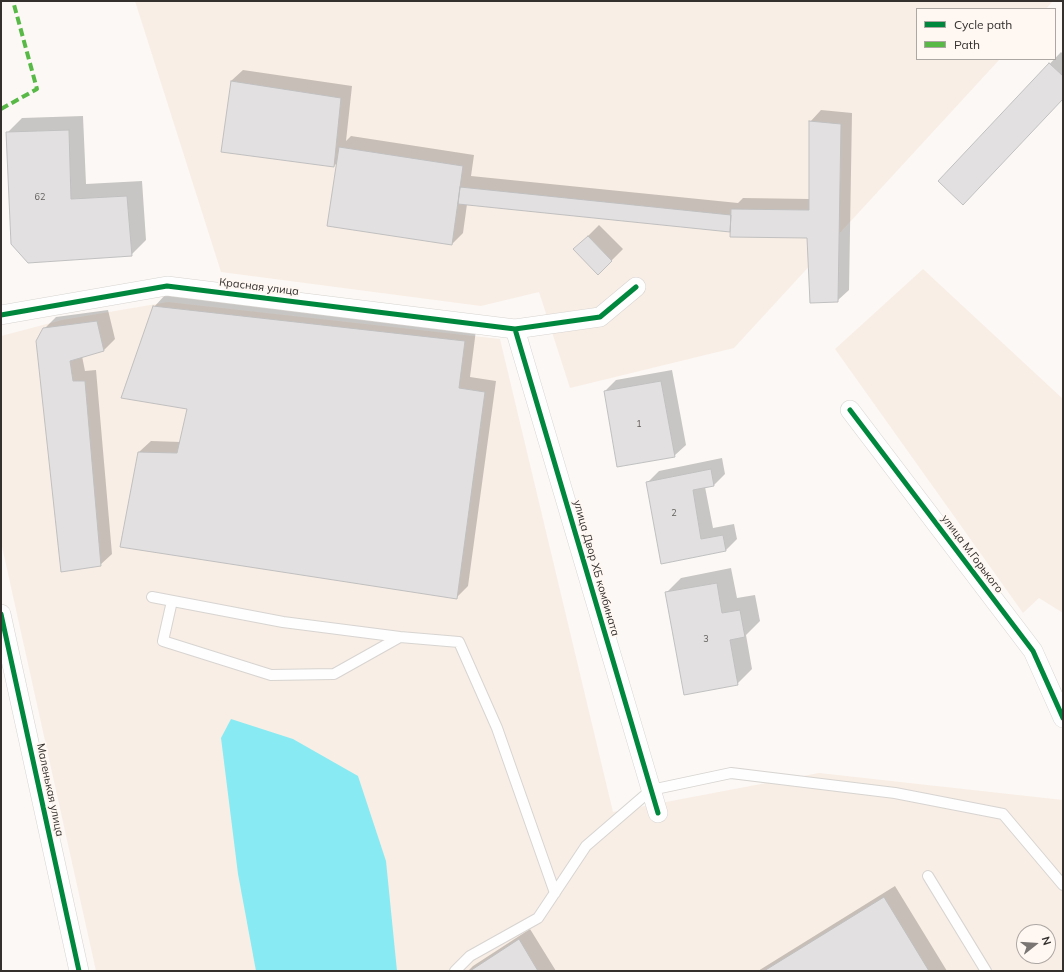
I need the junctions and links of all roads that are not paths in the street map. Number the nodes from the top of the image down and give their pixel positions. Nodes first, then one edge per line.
1 (636, 287) dead end
2 (1, 315) edge
3 (515, 329) junction
4 (850, 410) dead end
5 (152, 597) dead end
6 (172, 601) junction
7 (1, 614) edge
8 (400, 637) junction
9 (1058, 694) edge
10 (1063, 718) edge
11 (651, 790) junction
12 (658, 813) dead end
13 (928, 876) dead end
14 (1063, 885) edge
15 (555, 893) junction
16 (79, 971) edge
17 (455, 971) edge
18 (986, 971) edge

1 - 3 street, Красная улица
2 - 3 street, Красная улица
3 - 11 street, улица Двор ХБ комбината
4 - 9 street, улица М.Горького
5 - 6 lane
6 - 8 lane
6 - 8 lane
7 - 16 street, Маленькая улица
8 - 15 lane
9 - 10 street, улица М.Горького
11 - 12 street, улица Двор ХБ комбината
11 - 14 lane
11 - 15 lane
13 - 18 lane
15 - 17 lane

